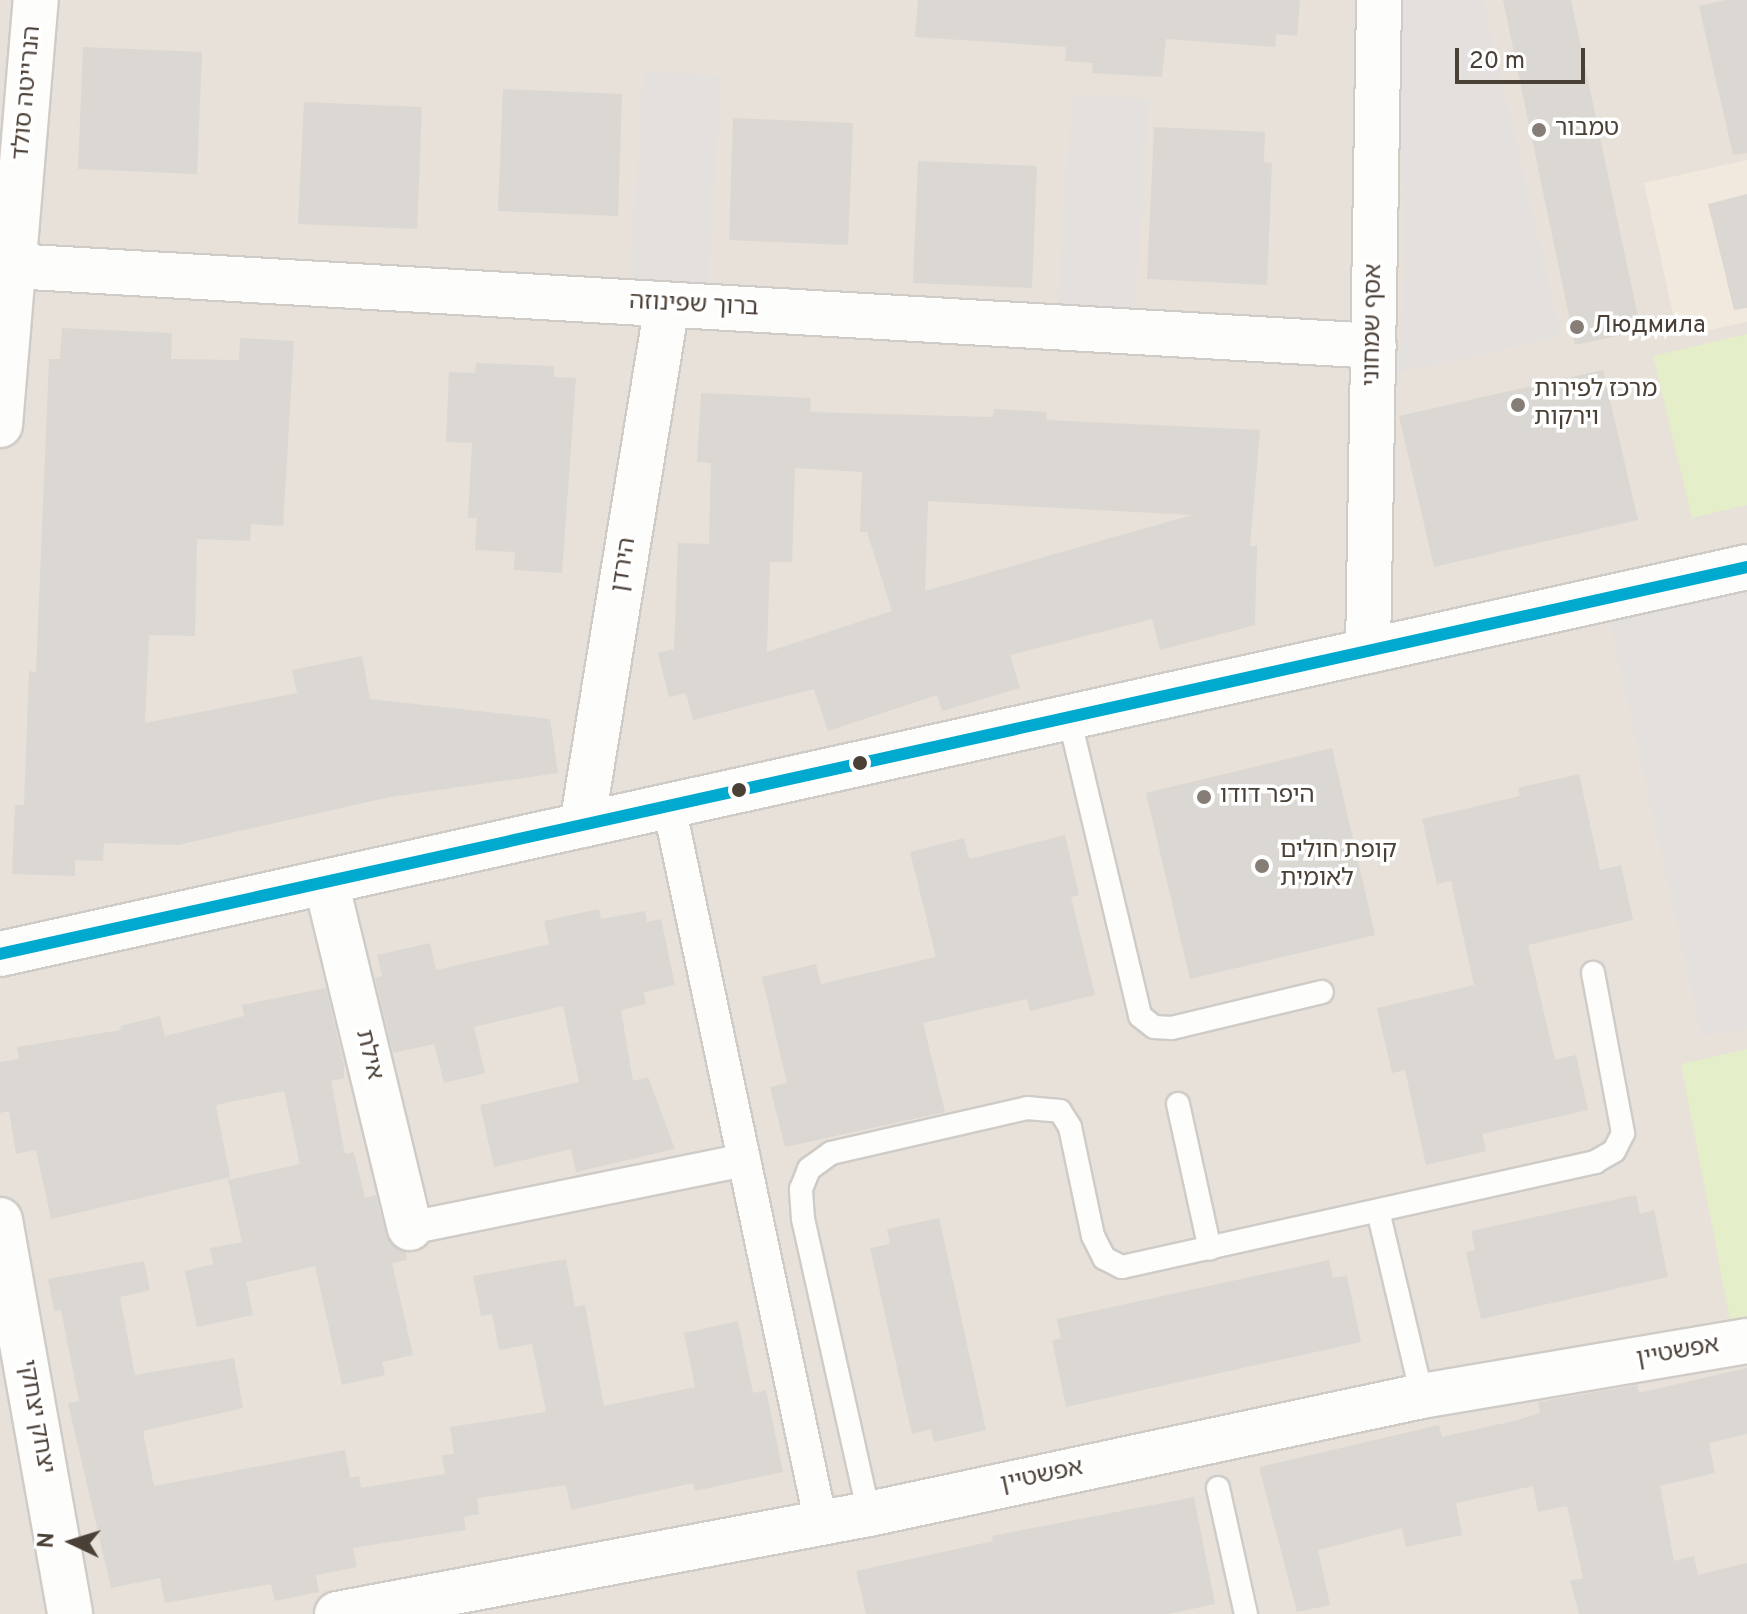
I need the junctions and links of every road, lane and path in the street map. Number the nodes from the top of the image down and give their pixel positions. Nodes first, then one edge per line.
1 (36, 0) edge
2 (1379, 0) edge
3 (13, 266) junction
4 (667, 305) junction
5 (1374, 346) junction
6 (0, 425) edge
7 (1747, 567) edge
8 (1368, 651) junction
9 (1069, 717) junction
10 (669, 806) junction
11 (582, 825) junction
12 (326, 882) junction
13 (0, 954) edge
14 (1593, 973) dead end
15 (1322, 992) dead end
16 (1178, 1104) dead end
17 (744, 1160) junction
18 (1378, 1211) junction
19 (0, 1220) edge
20 (410, 1228) joint
21 (1210, 1249) junction
22 (1747, 1341) edge
23 (1422, 1396) junction
24 (1218, 1488) dead end
25 (869, 1514) junction
26 (821, 1523) junction
27 (516, 1598) edge
28 (70, 1614) edge
29 (337, 1614) edge
30 (1246, 1614) edge

1 - 3 street, הנרייטה סולד
2 - 5 street, אסף שמחוני
3 - 4 street, ברוך שפינוזה
3 - 6 street, הנרייטה סולד
4 - 5 street, ברוך שפינוזה
4 - 11 street, הירדן
5 - 8 street, אסף שמחוני
7 - 8 street
8 - 9 street
9 - 10 street
9 - 15 lane
10 - 11 street
10 - 17 street
11 - 12 street
12 - 13 street
12 - 20 street, אילת
14 - 18 lane
16 - 21 lane
17 - 20 street
17 - 26 street
18 - 21 lane
18 - 23 lane
19 - 28 street, יצחק יצחקי
21 - 25 lane
22 - 23 street, אפשטיין
23 - 25 street, אפשטיין
24 - 30 lane
25 - 26 street, אפשטיין
26 - 27 street, אפשטיין
27 - 29 street, אפשטיין

